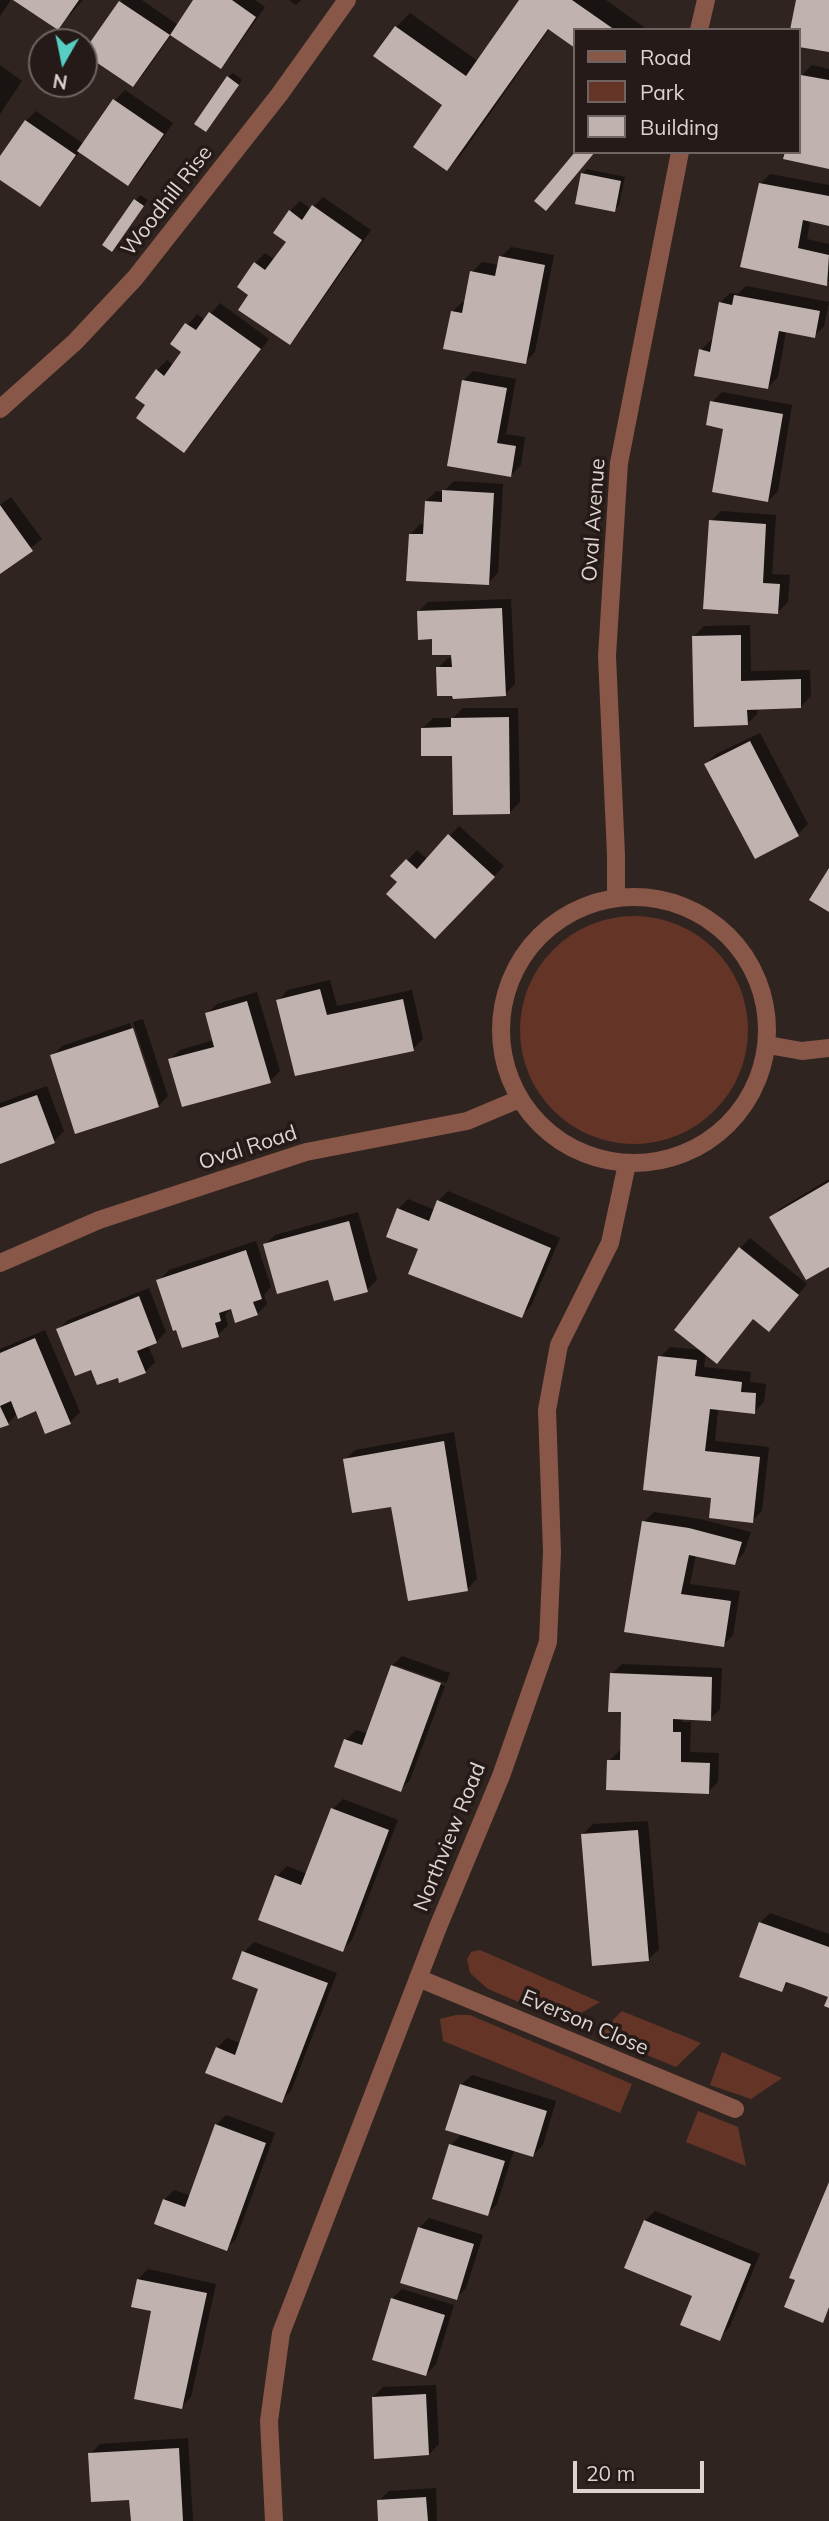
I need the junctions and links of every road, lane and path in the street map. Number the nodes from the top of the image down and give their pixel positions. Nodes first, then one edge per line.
1 (347, 0) edge
2 (706, 0) edge
3 (699, 28) edge
4 (680, 154) edge
5 (0, 409) edge
6 (616, 897) junction
7 (768, 1045) junction
8 (829, 1048) edge
9 (517, 1100) junction
10 (627, 1164) junction
11 (0, 1263) edge
12 (418, 1978) junction
13 (735, 2109) dead end
14 (274, 2521) edge

1 - 5 street, Woodhill Rise
2 - 3 street
4 - 6 street, Oval Avenue
6 - 7 street
6 - 9 street
7 - 8 street
7 - 10 street
9 - 10 street
9 - 11 street, Oval Road
10 - 12 street, Northview Road
12 - 13 street, Everson Close
12 - 14 street, Northview Road

